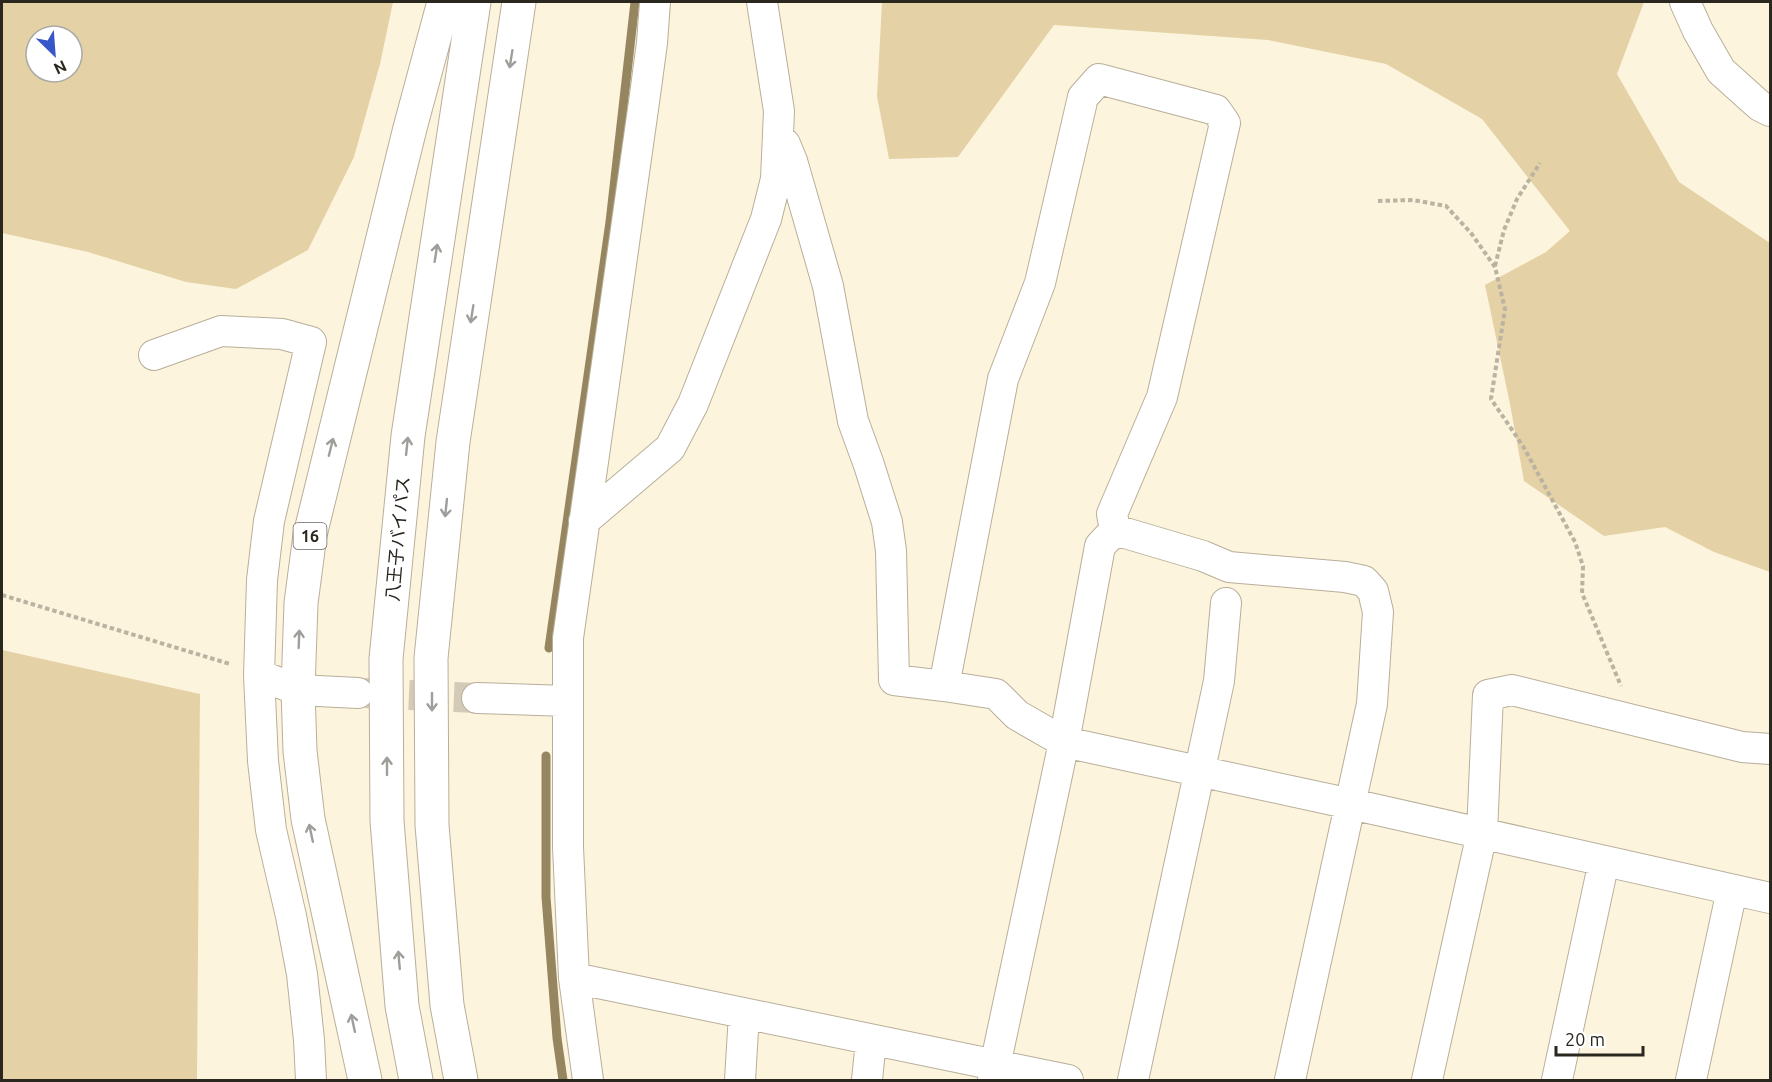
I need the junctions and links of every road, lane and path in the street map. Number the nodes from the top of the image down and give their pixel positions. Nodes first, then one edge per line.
1 (444, 2) edge
2 (474, 2) edge
3 (519, 2) edge
4 (655, 2) edge
5 (762, 2) edge
6 (1685, 2) edge
7 (1770, 111) edge
8 (779, 138) junction
9 (1540, 164) dead end
10 (1378, 201) dead end
11 (1495, 267) junction
12 (154, 356) dead end
13 (584, 522) junction
14 (1115, 530) junction
15 (1228, 583) junction
16 (2, 595) edge
17 (259, 675) junction
18 (944, 686) junction
19 (298, 690) junction
20 (358, 693) tunnel mouth
21 (477, 698) tunnel mouth
22 (567, 701) junction
23 (1635, 720) junction
24 (1064, 742) junction
25 (1770, 749) edge
26 (1200, 771) junction
27 (1351, 804) junction
28 (1482, 834) junction
29 (1604, 861) junction
30 (1732, 890) junction
31 (1770, 898) edge
32 (574, 978) junction
33 (744, 1014) junction
34 (871, 1040) junction
35 (994, 1073) edge
36 (310, 1080) edge
37 (365, 1080) edge
38 (416, 1080) edge
39 (461, 1080) edge
40 (588, 1080) edge
41 (740, 1080) edge
42 (867, 1080) edge
43 (1068, 1080) edge
44 (1133, 1080) edge
45 (1290, 1080) edge
46 (1427, 1080) edge
47 (1557, 1080) edge
48 (1690, 1080) edge

19 -> 1 highway, 16
38 -> 2 highway, 八王子バイパス
3 -> 39 highway
4 - 13 street
5 - 8 street
6 - 7 street
8 - 13 street
8 - 18 street
9 - 11 path
10 - 11 path
11 - 23 path
12 - 17 street
13 - 22 street
14 - 15 street
14 - 18 street
14 - 24 street
15 - 26 street
15 - 27 street
16 - 17 path
17 - 19 street
17 - 36 street
18 - 24 street
19 - 20 street
37 -> 19 highway, 16
21 - 22 street
22 - 32 street
23 - 25 street
23 - 28 street
24 - 26 street
24 - 35 street
26 - 27 street
26 - 44 street
27 - 28 street
27 - 45 street
28 - 29 street
28 - 46 street
29 - 30 street
29 - 47 street
30 - 31 street
30 - 48 street
32 - 33 street
32 - 40 street
33 - 34 street
33 - 41 street
34 - 35 street
34 - 42 street
35 - 43 street

